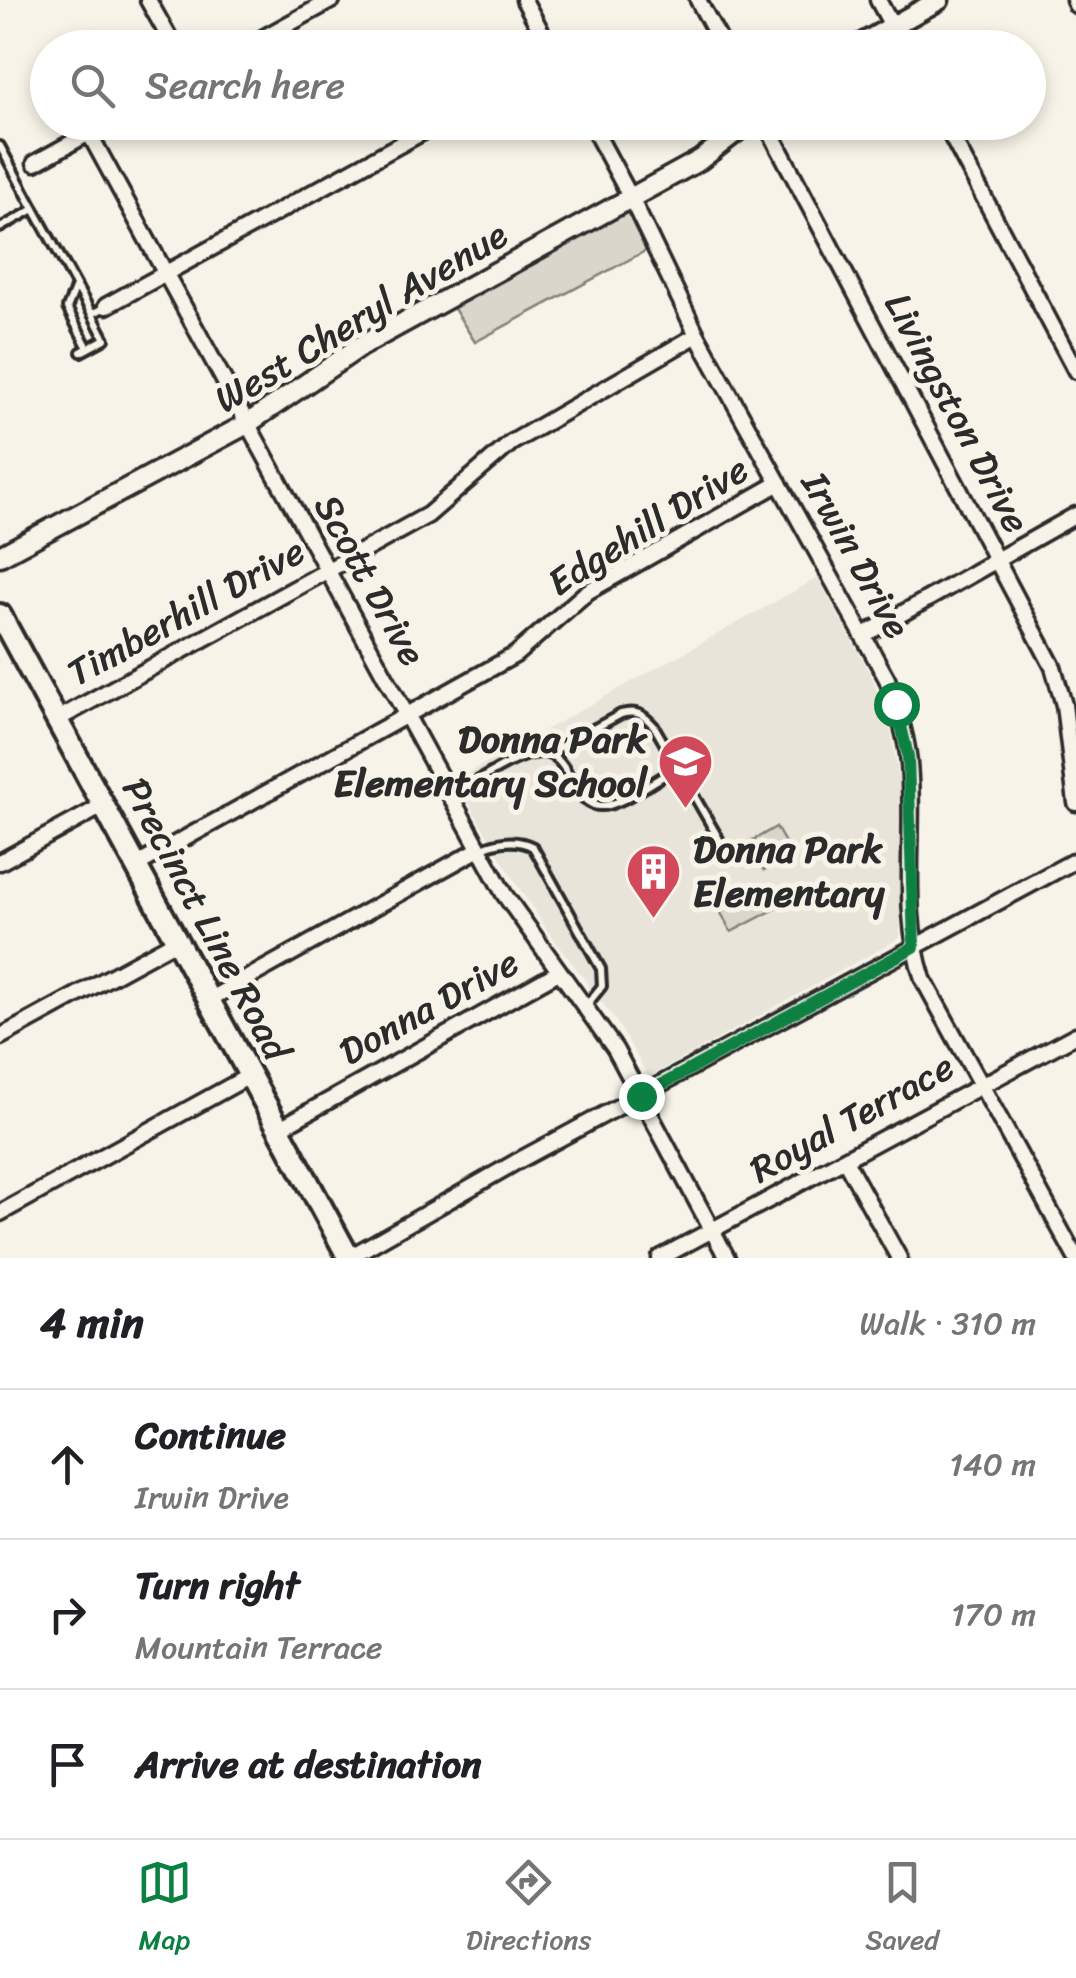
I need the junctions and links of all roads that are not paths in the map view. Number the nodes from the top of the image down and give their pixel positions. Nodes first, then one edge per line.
1 (148, 0) edge
2 (332, 0) edge
3 (524, 0) edge
4 (698, 0) edge
5 (878, 0) edge
6 (939, 0) edge
7 (892, 26) junction
8 (165, 30) edge
9 (278, 30) edge
10 (540, 30) edge
11 (714, 30) edge
12 (885, 30) edge
13 (894, 30) edge
14 (69, 140) edge
15 (92, 140) edge
16 (408, 140) edge
17 (600, 140) edge
18 (726, 140) edge
19 (775, 140) edge
20 (954, 140) edge
21 (0, 146) edge
22 (35, 164) dead end
23 (632, 198) junction
24 (34, 210) junction
25 (0, 228) edge
26 (165, 274) junction
27 (76, 285) junction
28 (99, 310) junction
29 (697, 334) junction
30 (1076, 371) edge
31 (247, 424) junction
32 (779, 483) junction
33 (1076, 515) edge
34 (0, 556) edge
35 (998, 560) junction
36 (328, 571) junction
37 (0, 614) edge
38 (864, 636) junction
39 (407, 716) junction
40 (58, 719) junction
41 (548, 754) junction
42 (677, 768) junction
43 (450, 798) junction
44 (1076, 803) edge
45 (104, 804) junction
46 (720, 839) dead end
47 (479, 849) junction
48 (1076, 860) edge
49 (0, 862) edge
50 (137, 865) junction
51 (178, 940) junction
52 (914, 947) junction
53 (558, 972) junction
54 (210, 999) junction
55 (584, 1008) junction
56 (1076, 1034) edge
57 (0, 1038) edge
58 (252, 1075) junction
59 (980, 1085) junction
60 (641, 1096) junction
61 (280, 1128) junction
62 (844, 1160) junction
63 (0, 1213) edge
64 (712, 1231) junction
65 (349, 1258) edge
66 (660, 1258) edge
67 (727, 1258) edge
68 (899, 1258) edge
69 (1076, 1258) edge

1 - 8 street
2 - 9 street
3 - 10 street
4 - 11 street
5 - 7 street
6 - 7 street
7 - 12 street
7 - 13 street
14 - 22 street
15 - 26 street, Scott Drive
16 - 26 street
17 - 23 street, Irwin Drive
18 - 23 street, West Cheryl Avenue
19 - 35 street, Livingston Drive
20 - 30 street
21 - 24 lane
23 - 29 street, Irwin Drive
23 - 31 street, West Cheryl Avenue
24 - 25 lane
24 - 27 lane
26 - 28 street
26 - 31 street, Scott Drive
27 - 28 lane
27 - 28 lane
29 - 32 street, Irwin Drive
29 - 36 street, Timberhill Drive
31 - 34 street, West Cheryl Avenue
31 - 36 street, Scott Drive
32 - 38 street, Irwin Drive
32 - 39 street, Edgehill Drive
33 - 35 street
35 - 38 street
35 - 44 street, Livingston Drive
36 - 39 street, Scott Drive
36 - 40 street, Timberhill Drive
37 - 40 main road, Precinct Line Road
38 - 52 street, Irwin Drive
39 - 43 street, Scott Drive
39 - 50 street, Edgehill Drive
40 - 45 main road, Precinct Line Road
41 - 42 lane
41 - 42 lane
41 - 43 lane
42 - 46 lane
43 - 47 street, Scott Drive
45 - 49 street
45 - 50 main road, Precinct Line Road
47 - 53 street, Scott Drive
47 - 54 street
47 - 55 lane
48 - 52 street
50 - 51 main road, Precinct Line Road
51 - 54 main road, Precinct Line Road
51 - 57 street
52 - 59 street, Irwin Drive
52 - 60 street
53 - 55 street, Scott Drive
53 - 61 street, Donna Drive
54 - 58 main road, Precinct Line Road
55 - 60 street, Scott Drive
56 - 59 street, Royal Terrace
58 - 61 main road, Precinct Line Road
58 - 63 street
59 - 62 street, Royal Terrace
59 - 69 street, Irwin Drive
60 - 64 street, Scott Drive
60 - 65 street
61 - 65 main road, Precinct Line Road
62 - 64 street, Royal Terrace
62 - 68 street
64 - 66 street, Royal Terrace
64 - 67 street, Scott Drive

